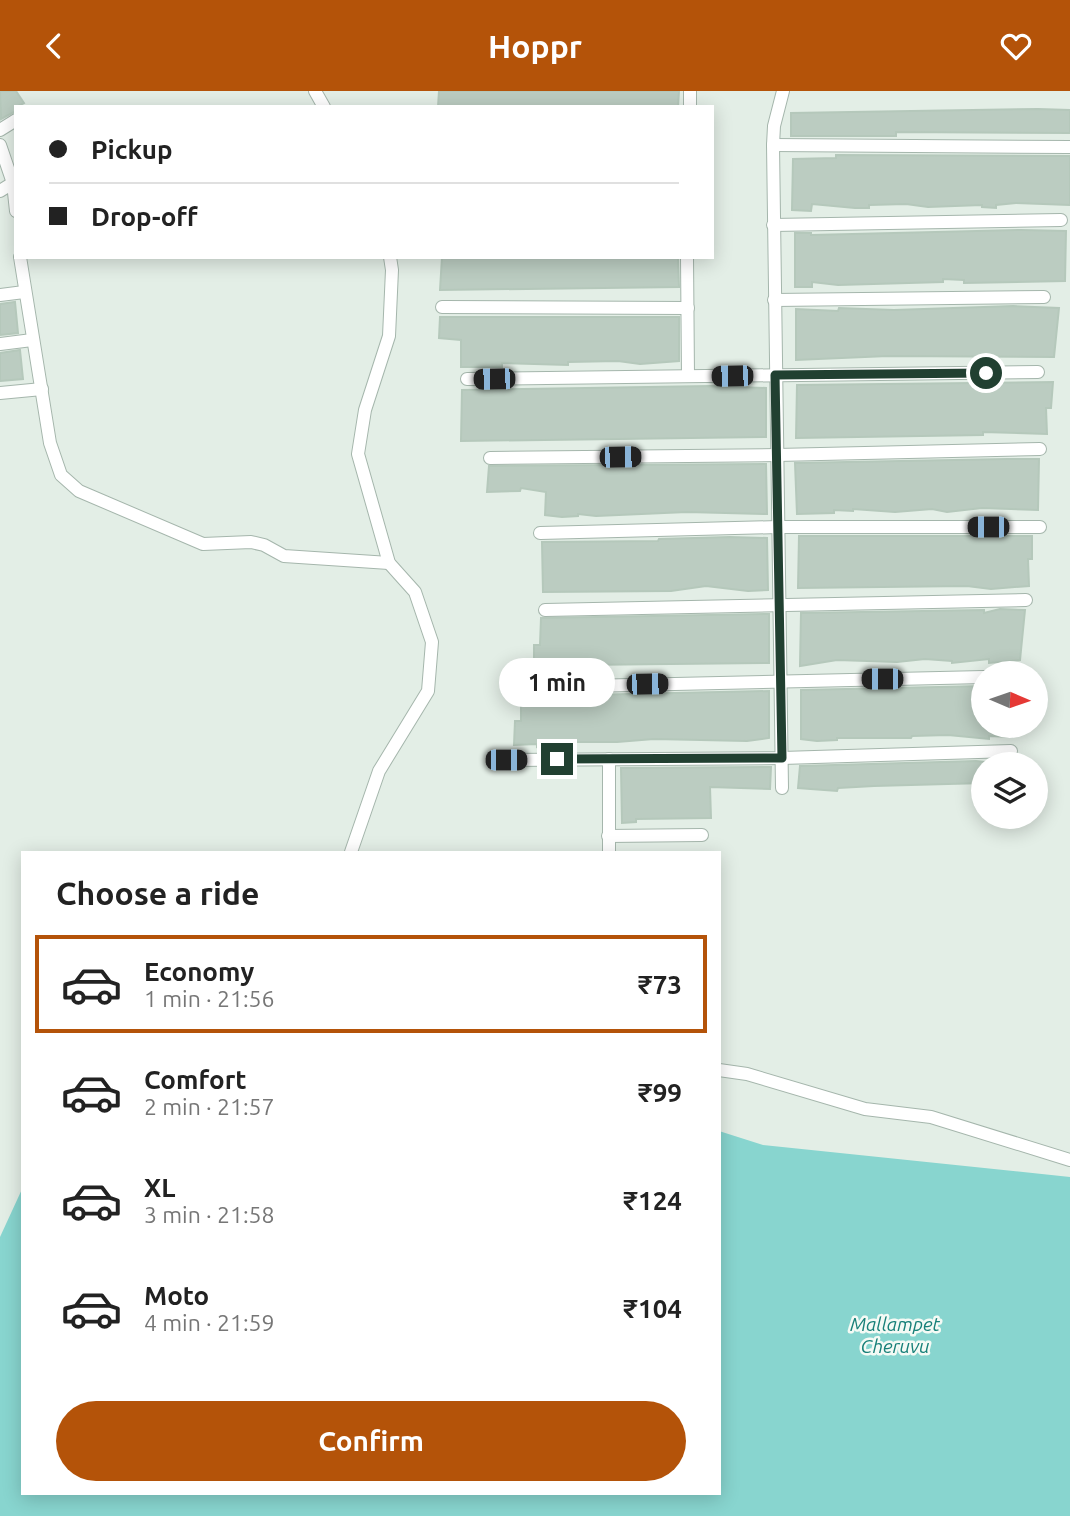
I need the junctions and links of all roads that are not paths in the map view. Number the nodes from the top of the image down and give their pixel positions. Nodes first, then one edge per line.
1 (783, 91) edge
2 (0, 145) edge
3 (773, 145) junction
4 (1070, 147) edge
5 (14, 182) edge
6 (0, 191) edge
7 (1061, 220) dead end
8 (773, 225) junction
9 (20, 259) edge
10 (390, 259) edge
11 (687, 259) edge
12 (24, 292) junction
13 (0, 295) edge
14 (1044, 297) dead end
15 (774, 300) junction
16 (442, 307) dead end
17 (688, 308) junction
18 (32, 340) junction
19 (0, 344) edge
20 (1038, 372) dead end
21 (775, 375) junction
22 (688, 376) junction
23 (467, 379) dead end
24 (42, 389) junction
25 (0, 393) edge
26 (1040, 449) dead end
27 (777, 455) junction
28 (490, 458) dead end
29 (778, 527) junction
30 (1040, 527) dead end
31 (540, 533) dead end
32 (389, 563) junction
33 (1026, 600) dead end
34 (779, 605) junction
35 (545, 610) dead end
36 (971, 677) edge
37 (780, 680) junction
38 (541, 687) dead end
39 (1011, 751) dead end
40 (782, 758) junction
41 (608, 759) junction
42 (506, 760) dead end
43 (782, 788) dead end
44 (702, 835) dead end
45 (608, 836) junction
46 (351, 851) edge
47 (608, 851) edge
48 (721, 1070) edge
49 (1070, 1160) edge

1 - 3 street
2 - 5 street
3 - 4 street
3 - 8 street
5 - 6 street
7 - 8 street
8 - 15 street
9 - 12 street
10 - 32 street
11 - 17 street
12 - 13 street
12 - 18 street
14 - 15 street
15 - 21 street
16 - 17 street
17 - 22 street
18 - 19 street
18 - 24 street
20 - 21 street
21 - 22 street
21 - 27 street
22 - 23 street
24 - 25 street
24 - 32 street
26 - 27 street
27 - 28 street
27 - 29 street
29 - 30 street
29 - 31 street
29 - 34 street
32 - 46 street
33 - 34 street
34 - 35 street
34 - 37 street
36 - 37 street
37 - 38 street
37 - 40 street
39 - 40 street
40 - 41 street
40 - 43 street
41 - 42 street
41 - 45 street
44 - 45 street
45 - 47 street
48 - 49 street

